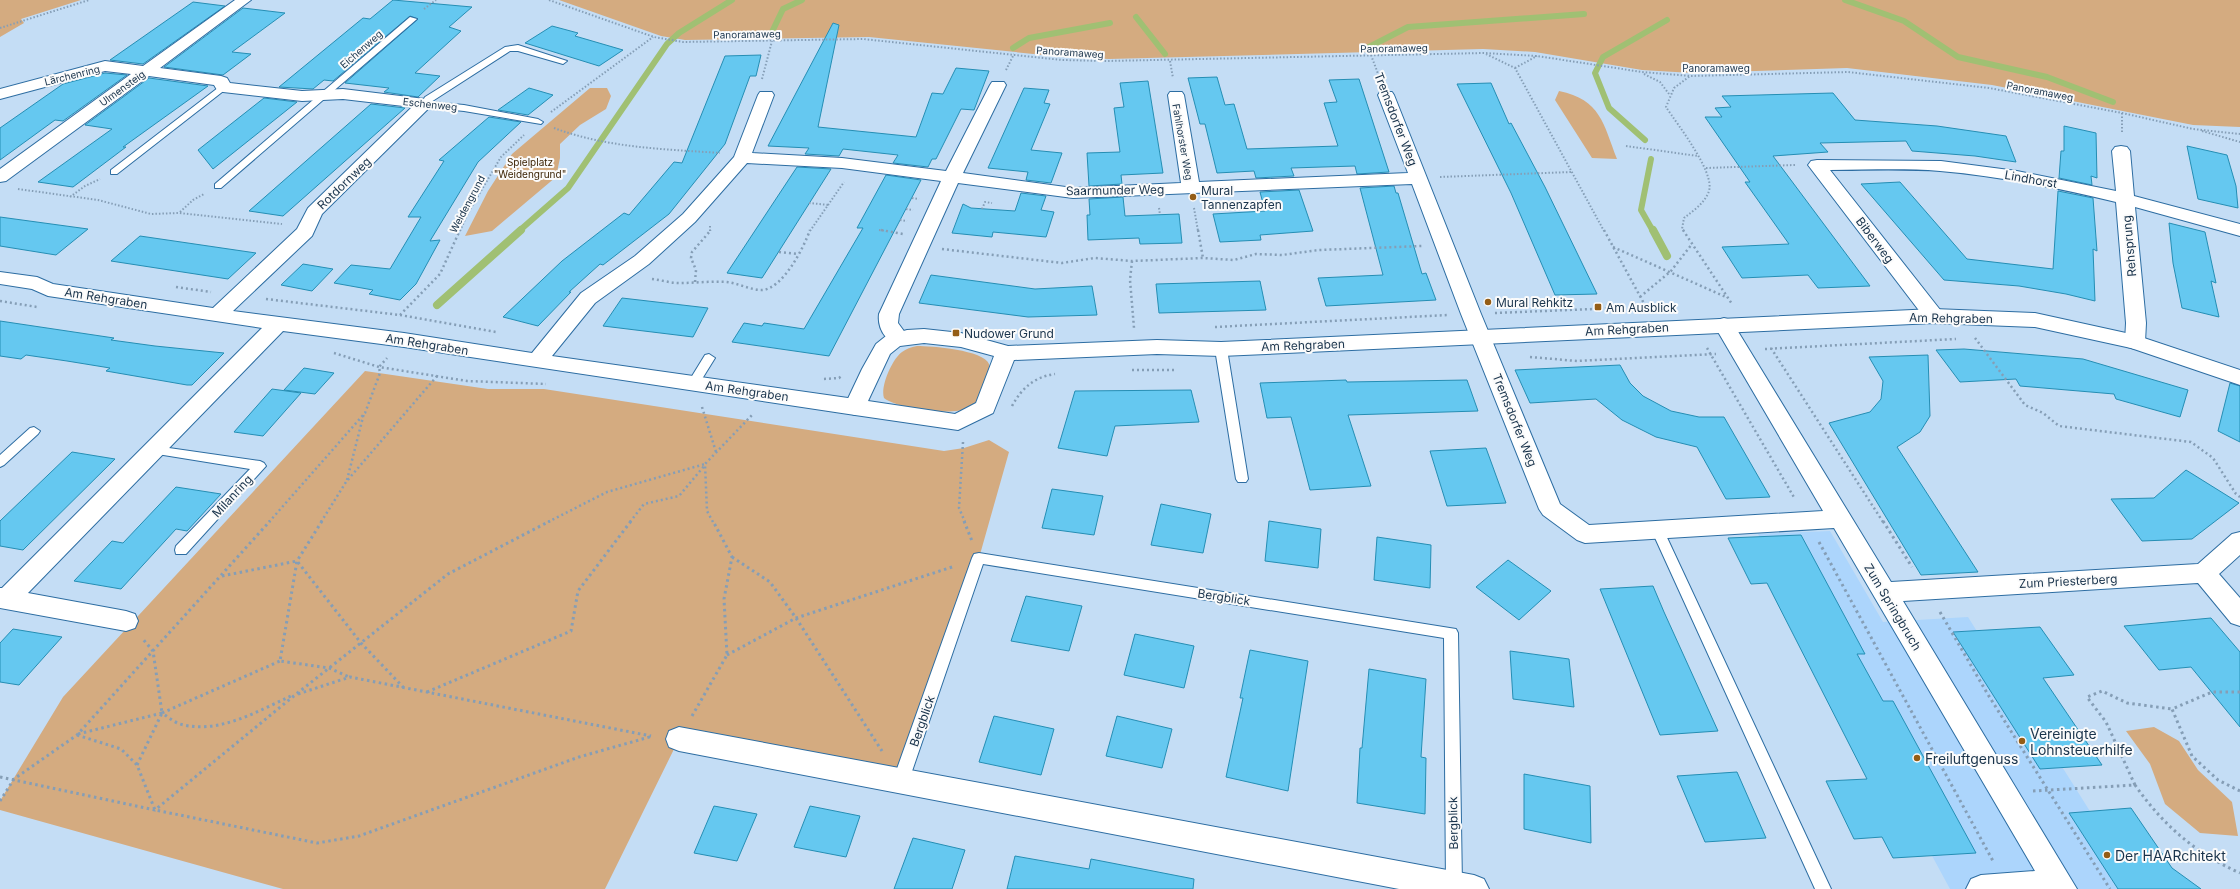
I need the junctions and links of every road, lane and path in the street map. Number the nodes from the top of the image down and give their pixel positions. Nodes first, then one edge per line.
1 (89, 0) edge
2 (244, 0) edge
3 (549, 0) edge
4 (413, 18) dead end
5 (0, 28) edge
6 (654, 37) junction
7 (772, 41) junction
8 (1484, 52) junction
9 (1371, 55) junction
10 (1537, 56) junction
11 (563, 61) dead end
12 (1515, 68) junction
13 (146, 70) junction
14 (1642, 72) junction
15 (1691, 76) junction
16 (998, 85) dead end
17 (223, 86) junction
18 (0, 94) edge
19 (1669, 94) junction
20 (766, 95) joint
21 (1176, 95) dead end
22 (1386, 95) joint
23 (322, 97) junction
24 (425, 104) junction
25 (538, 122) junction
26 (2193, 129) junction
27 (2240, 134) edge
28 (2240, 142) edge
29 (1626, 146) dead end
30 (2121, 151) dead end
31 (1698, 156) junction
32 (742, 158) junction
33 (854, 165) junction
34 (1817, 165) junction
35 (1706, 168) junction
36 (114, 172) dead end
37 (1572, 172) junction
38 (0, 176) edge
39 (952, 177) junction
40 (1418, 178) junction
41 (85, 186) dead end
42 (218, 186) dead end
43 (15, 189) dead end
44 (1191, 189) junction
45 (1129, 191) junction
46 (2126, 197) junction
47 (70, 198) junction
48 (193, 200) dead end
49 (810, 203) dead end
50 (828, 205) junction
51 (1234, 206) dead end
52 (1159, 208) junction
53 (1166, 208) dead end
54 (1188, 208) dead end
55 (1235, 212) dead end
56 (179, 213) junction
57 (1160, 215) dead end
58 (689, 218) junction
59 (282, 224) dead end
60 (2240, 230) edge
61 (1692, 244) junction
62 (1414, 246) dead end
63 (1613, 247) junction
64 (944, 249) dead end
65 (779, 252) dead end
66 (798, 254) junction
67 (1203, 258) junction
68 (1132, 261) junction
69 (631, 268) junction
70 (1671, 271) junction
71 (1, 279) edge
72 (695, 282) junction
73 (174, 286) dead end
74 (237, 295) junction
75 (1640, 297) junction
76 (1727, 297) junction
77 (217, 315) junction
78 (400, 315) junction
79 (1934, 316) junction
80 (278, 324) junction
81 (1734, 324) junction
82 (1657, 328) junction
83 (1134, 330) dead end
84 (500, 332) dead end
85 (899, 338) junction
86 (1480, 338) junction
87 (1969, 338) dead end
88 (1975, 338) junction
89 (1983, 338) dead end
90 (1962, 339) dead end
91 (2135, 342) junction
92 (1221, 349) junction
93 (1772, 349) junction
94 (1740, 351) junction
95 (1006, 353) junction
96 (1712, 355) junction
97 (709, 358) dead end
98 (1489, 358) junction
99 (537, 361) junction
100 (1130, 370) dead end
101 (1177, 370) dead end
102 (380, 373) dead end
103 (1057, 373) dead end
104 (845, 374) dead end
105 (437, 376) dead end
106 (2240, 378) edge
107 (1034, 379) dead end
108 (821, 380) dead end
109 (693, 384) junction
110 (702, 407) dead end
111 (855, 407) junction
112 (364, 413) junction
113 (754, 414) dead end
114 (34, 431) dead end
115 (963, 442) dead end
116 (155, 450) junction
117 (716, 452) junction
118 (0, 462) edge
119 (705, 464) junction
120 (1242, 479) dead end
121 (346, 482) junction
122 (2240, 497) edge
123 (1839, 518) junction
124 (1808, 522) junction
125 (1657, 529) junction
126 (2240, 541) edge
127 (181, 550) dead end
128 (732, 557) junction
129 (979, 558) junction
130 (297, 561) junction
131 (2204, 573) junction
132 (222, 576) junction
133 (1926, 589) junction
134 (1884, 592) junction
135 (4, 599) edge
136 (2240, 616) edge
137 (796, 618) junction
138 (126, 621) joint
139 (360, 643) junction
140 (153, 651) junction
141 (727, 655) junction
142 (280, 661) junction
143 (329, 668) junction
144 (350, 677) junction
145 (403, 688) junction
146 (426, 692) junction
147 (2240, 692) edge
148 (295, 695) junction
149 (2172, 709) junction
150 (162, 713) junction
151 (77, 735) junction
152 (651, 736) junction
153 (679, 739) junction
154 (137, 765) junction
155 (0, 777) edge
156 (14, 779) junction
157 (901, 780) junction
158 (2135, 785) junction
159 (2047, 790) junction
160 (2240, 791) edge
161 (2004, 794) junction
162 (0, 801) edge
163 (156, 810) junction
164 (2240, 873) edge
165 (1464, 887) edge
166 (2060, 887) edge
167 (1994, 888) edge
168 (1823, 889) edge
169 (2110, 889) edge

1 - 5 path
2 - 13 street, Ulmensteig
3 - 6 path, Panoramaweg
4 - 23 lane, Eichenweg
6 - 7 path, Panoramaweg
6 - 25 path, Weidengrund
7 - 9 path, Panoramaweg
7 - 20 path
8 - 9 path, Panoramaweg
8 - 10 path, Panoramaweg
8 - 12 path
9 - 22 path, Tremsdorfer Weg
10 - 12 path
10 - 14 path, Panoramaweg
11 - 24 lane
12 - 37 path
13 - 17 street, Eschenweg
13 - 18 street, Lärchenring
13 - 38 street, Ulmensteig
14 - 15 path, Panoramaweg
14 - 19 path
15 - 19 path
15 - 26 path, Panoramaweg
16 - 39 street
17 - 23 street, Eschenweg
17 - 36 lane
19 - 31 path
20 - 32 street
21 - 44 street, Fahlhorster Weg
22 - 40 street, Tremsdorfer Weg
23 - 24 street, Eschenweg
23 - 42 lane
24 - 25 lane, Eschenweg
24 - 74 street, Rotdornweg
25 - 32 path
25 - 78 path, Weidengrund
26 - 27 path, Panoramaweg
26 - 28 path
29 - 31 path
30 - 46 street, Rehsprung
31 - 35 path
32 - 33 street, Saarmunder Weg
32 - 58 street
33 - 39 street, Saarmunder Weg
33 - 50 path
34 - 35 path
34 - 46 street, Lindhorst
34 - 79 street, Biberweg
35 - 61 path
37 - 40 path
37 - 63 path
39 - 45 street, Saarmunder Weg
39 - 85 street
40 - 44 street, Saarmunder Weg
40 - 86 street, Tremsdorfer Weg
41 - 47 path
43 - 47 path
44 - 45 street, Saarmunder Weg
45 - 52 path
46 - 60 street, Lindhorst
46 - 91 street, Rehsprung
47 - 56 path
48 - 56 path
49 - 50 path
50 - 66 path
51 - 55 path
52 - 53 path
52 - 57 path
54 - 67 path
56 - 59 path
58 - 69 street
58 - 72 path
61 - 70 path
61 - 76 path
62 - 67 path
63 - 70 path
63 - 75 path
64 - 68 path
65 - 66 path
66 - 72 path
67 - 68 path
68 - 83 path
69 - 72 path
69 - 99 street
70 - 75 path
70 - 76 path
71 - 77 street, Am Rehgraben
73 - 74 path
74 - 77 street, Rotdornweg
74 - 78 path
75 - 82 path
76 - 81 path
77 - 80 street, Am Rehgraben
78 - 84 path
79 - 81 street, Am Rehgraben
79 - 91 street, Am Rehgraben
80 - 99 street, Am Rehgraben
80 - 116 street
81 - 82 street, Am Rehgraben
81 - 94 street, Zum Springbruch
82 - 86 street, Am Rehgraben
85 - 95 street, Am Rehgraben
85 - 111 street
86 - 92 street, Am Rehgraben
86 - 98 street, Tremsdorfer Weg
87 - 88 path
88 - 89 path
88 - 122 path
90 - 93 path
91 - 106 street, Am Rehgraben
92 - 95 street, Am Rehgraben
92 - 120 lane
93 - 94 path
93 - 133 path
94 - 96 path
94 - 123 street, Zum Springbruch
95 - 111 street, Am Rehgraben
96 - 98 path
96 - 124 path
97 - 109 lane
98 - 125 street, Tremsdorfer Weg
99 - 109 street, Am Rehgraben
100 - 101 path
102 - 112 path
103 - 107 path
104 - 108 path
105 - 121 path
109 - 111 street, Am Rehgraben
110 - 117 path
112 - 121 path
112 - 132 path
113 - 117 path
114 - 118 lane
115 - 129 path
116 - 127 lane, Milanring
116 - 135 street
117 - 119 path
119 - 128 path
119 - 139 path
119 - 146 path
121 - 130 path
123 - 124 street, Tremsdorfer Weg
123 - 134 street, Zum Springbruch
124 - 125 street, Tremsdorfer Weg
124 - 167 path
125 - 168 lane
126 - 131 street
128 - 137 path
128 - 141 path
129 - 137 path
129 - 157 lane, Bergblick
129 - 165 lane, Bergblick
130 - 132 path
130 - 139 path
130 - 142 path
131 - 133 street, Zum Priesterberg
131 - 136 street
132 - 140 path
133 - 134 street, Zum Priesterberg
133 - 159 path
134 - 161 street, Zum Springbruch
135 - 138 street
137 - 141 path
137 - 157 path
138 - 140 path
139 - 143 path
139 - 145 path
140 - 150 path
140 - 151 path
141 - 153 path
142 - 143 path
142 - 150 path
143 - 144 path
143 - 148 path
144 - 145 path
144 - 148 path
145 - 146 path
146 - 152 path
147 - 149 path
148 - 150 path
148 - 163 path
149 - 158 path
149 - 160 path
150 - 151 path
150 - 154 path
151 - 154 path
151 - 156 path
152 - 153 path
152 - 163 path
153 - 157 street, Bergblick
154 - 163 path
155 - 156 path
156 - 162 path
156 - 163 path
157 - 165 street, Bergblick
158 - 159 path
158 - 164 path
159 - 161 path
159 - 169 path
161 - 166 street, Zum Springbruch
166 - 167 street

